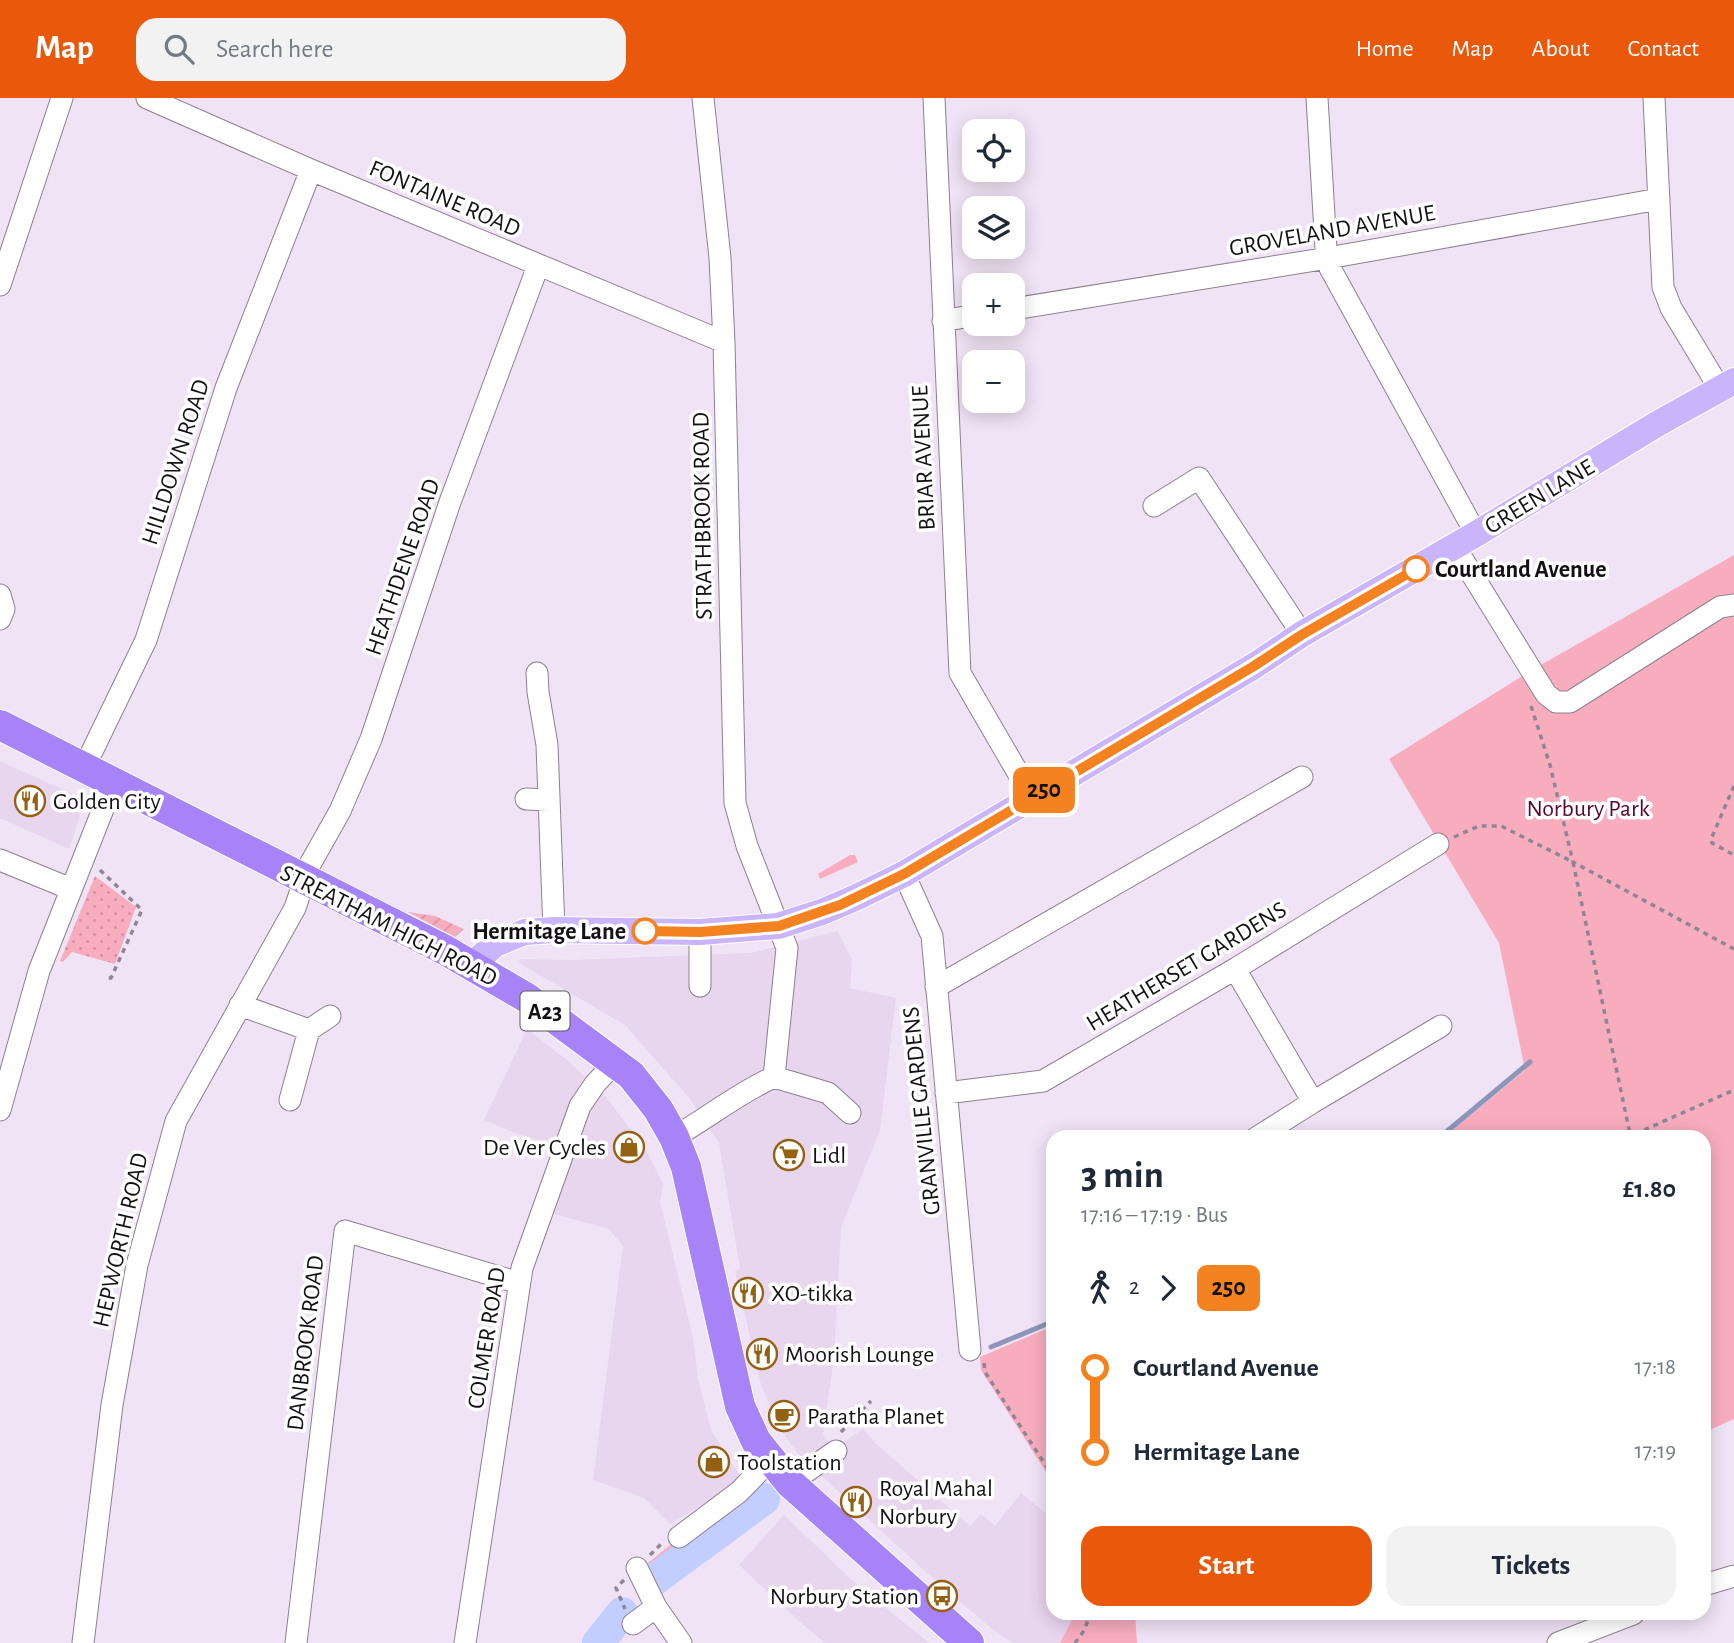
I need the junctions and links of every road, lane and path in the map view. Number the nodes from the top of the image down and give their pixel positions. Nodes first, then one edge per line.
1 (62, 98) edge
2 (147, 98) edge
3 (703, 98) edge
4 (933, 98) edge
5 (1317, 98) edge
6 (1654, 98) edge
7 (311, 170) junction
8 (1659, 199) junction
9 (1328, 258) junction
10 (538, 266) junction
11 (0, 285) edge
12 (1025, 307) edge
13 (962, 318) edge
14 (943, 321) junction
15 (724, 342) junction
16 (1727, 385) edge
17 (1154, 506) dead end
18 (1465, 541) junction
19 (0, 595) edge
20 (1734, 605) edge
21 (0, 619) edge
22 (1303, 634) junction
23 (1532, 670) junction
24 (537, 673) dead end
25 (0, 725) edge
26 (84, 768) junction
27 (1302, 777) dead end
28 (113, 784) junction
29 (1734, 786) edge
30 (548, 797) junction
31 (1032, 797) junction
32 (526, 799) dead end
33 (1438, 844) joint
34 (1734, 855) edge
35 (0, 860) edge
36 (1573, 862) junction
37 (96, 866) dead end
38 (904, 874) junction
39 (304, 880) junction
40 (71, 889) junction
41 (779, 926) junction
42 (554, 930) junction
43 (700, 932) junction
44 (1734, 949) edge
45 (472, 965) junction
46 (1234, 969) junction
47 (105, 978) dead end
48 (701, 986) dead end
49 (936, 987) junction
50 (240, 1005) junction
51 (330, 1016) dead end
52 (1441, 1026) dead end
53 (309, 1030) junction
54 (616, 1062) junction
55 (774, 1077) junction
56 (1734, 1090) edge
57 (946, 1093) junction
58 (289, 1100) dead end
59 (1313, 1102) junction
60 (0, 1110) edge
61 (850, 1112) dead end
62 (1269, 1130) edge
63 (1627, 1130) edge
64 (1642, 1130) edge
65 (674, 1137) junction
66 (520, 1281) junction
67 (970, 1346) joint
68 (836, 1451) dead end
69 (770, 1460) junction
70 (1046, 1466) edge
71 (790, 1483) junction
72 (680, 1536) dead end
73 (636, 1568) dead end
74 (1734, 1576) edge
75 (1711, 1583) edge
76 (656, 1607) junction
77 (1088, 1620) edge
78 (1617, 1620) edge
79 (633, 1623) dead end
80 (958, 1640) edge
81 (83, 1643) edge
82 (296, 1643) edge
83 (465, 1643) edge
84 (681, 1643) edge
85 (1075, 1643) edge
86 (1558, 1643) edge

1 - 11 street
2 - 7 street, FONTAINE ROAD
3 - 15 street, STRATHBROOK ROAD
4 - 14 street, BRIAR AVENUE
5 - 9 street
6 - 8 street
7 - 10 street, FONTAINE ROAD
7 - 26 street, HILLDOWN ROAD
8 - 9 street, GROVELAND AVENUE
8 - 16 street
9 - 12 street, GROVELAND AVENUE
9 - 18 street
10 - 15 street, FONTAINE ROAD
10 - 39 street, HEATHDENE ROAD
13 - 14 street
14 - 31 street, BRIAR AVENUE
15 - 41 street, STRATHBROOK ROAD
16 - 18 main road, GREEN LANE
17 - 22 street
18 - 22 main road, GREEN LANE
18 - 23 street
19 - 21 street
20 - 23 street
22 - 31 main road, GREEN LANE
23 - 36 path
24 - 30 street
25 - 26 highway, STREATHAM HIGH ROAD / A23
26 - 28 highway, STREATHAM HIGH ROAD / A23
27 - 49 street
28 - 39 highway, STREATHAM HIGH ROAD / A23
28 - 40 street
29 - 34 path
30 - 32 street
30 - 42 street
31 - 38 main road, GREEN LANE
33 - 36 path
33 - 46 street, HEATHERSET GARDENS
35 - 40 street
36 - 44 path
36 - 63 path
37 - 47 path
38 - 41 main road, GREEN LANE
38 - 49 street, GRANVILLE GARDENS
39 - 45 highway, STREATHAM HIGH ROAD / A23
39 - 50 street, HEPWORTH ROAD
40 - 60 street
41 - 43 main road, GREEN LANE
41 - 55 street
42 - 43 main road, GREEN LANE
42 - 45 main road, GREEN LANE
43 - 48 street
45 - 54 highway, STREATHAM HIGH ROAD / A23
46 - 57 street, HEATHERSET GARDENS
46 - 59 street
49 - 57 street, GRANVILLE GARDENS
50 - 53 street
50 - 81 street, HEPWORTH ROAD
51 - 53 street
52 - 59 street
53 - 58 street
54 - 65 highway, STREATHAM HIGH ROAD / A23
54 - 66 street, COLMER ROAD
55 - 61 street
55 - 65 street
56 - 64 path
57 - 67 street, GRANVILLE GARDENS
59 - 62 street
65 - 69 highway, STREATHAM HIGH ROAD / A23
66 - 82 street, DANBROOK ROAD
66 - 83 street, COLMER ROAD
67 - 70 path
68 - 71 street
69 - 71 highway, STREATHAM HIGH ROAD / A23
69 - 72 street
71 - 80 highway, A23
73 - 76 street
74 - 75 street
76 - 79 street
76 - 84 street
77 - 85 path
78 - 86 street

